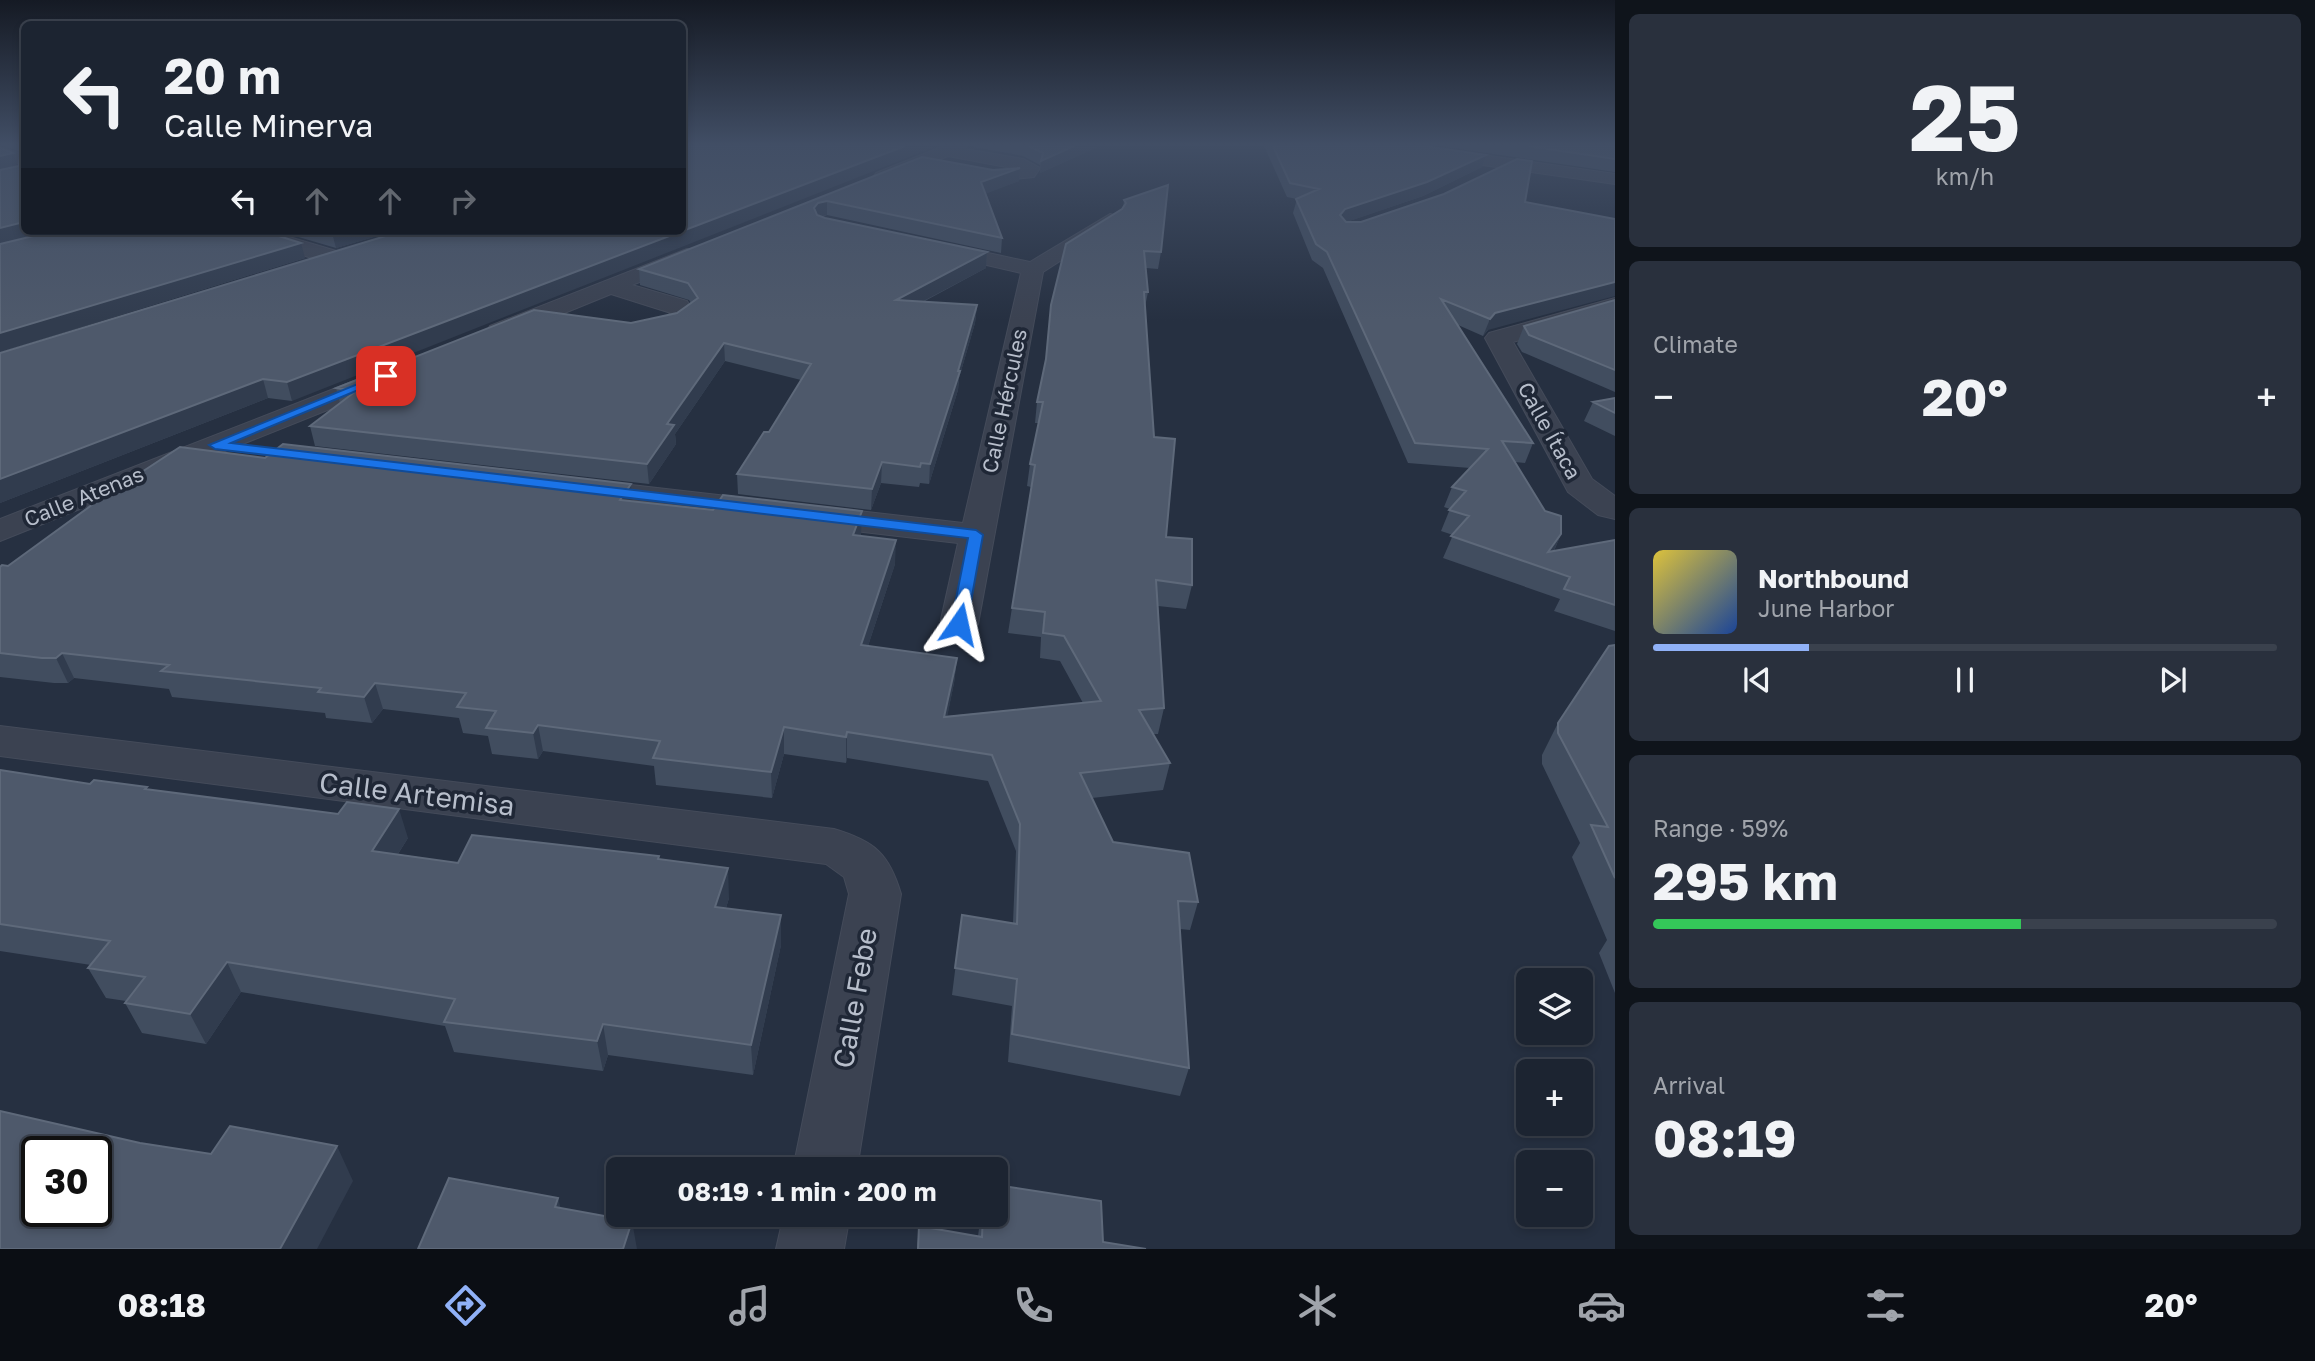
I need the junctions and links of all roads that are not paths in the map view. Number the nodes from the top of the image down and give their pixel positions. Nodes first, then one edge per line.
1 (1111, 219) edge
2 (261, 235) edge
3 (917, 244) edge
4 (709, 246) edge
5 (361, 251) edge
6 (335, 258) junction
7 (1033, 269) junction
8 (297, 270) edge
9 (608, 286) junction
10 (1615, 305) edge
11 (533, 317) junction
12 (584, 324) edge
13 (622, 330) edge
14 (482, 338) edge
15 (406, 368) edge
16 (215, 445) junction
17 (270, 452) edge
18 (543, 485) edge
19 (1615, 509) edge
20 (0, 531) edge
21 (976, 535) junction
22 (959, 624) dead end
23 (0, 741) edge
24 (834, 847) joint
25 (827, 1157) edge
26 (814, 1227) edge
27 (810, 1249) edge

1 - 7 street
2 - 6 street
3 - 7 street
4 - 9 street
5 - 6 street
6 - 8 street
7 - 21 street, Calle Hércules
9 - 11 street
9 - 13 street
10 - 19 street, Calle Ítaca
11 - 12 street
11 - 14 street
15 - 16 street, Calle Atenas
16 - 17 street
16 - 20 street, Calle Atenas
18 - 21 street
21 - 22 street, Calle Hércules
23 - 24 street, Calle Artemisa
24 - 25 street, Calle Febe
26 - 27 street

